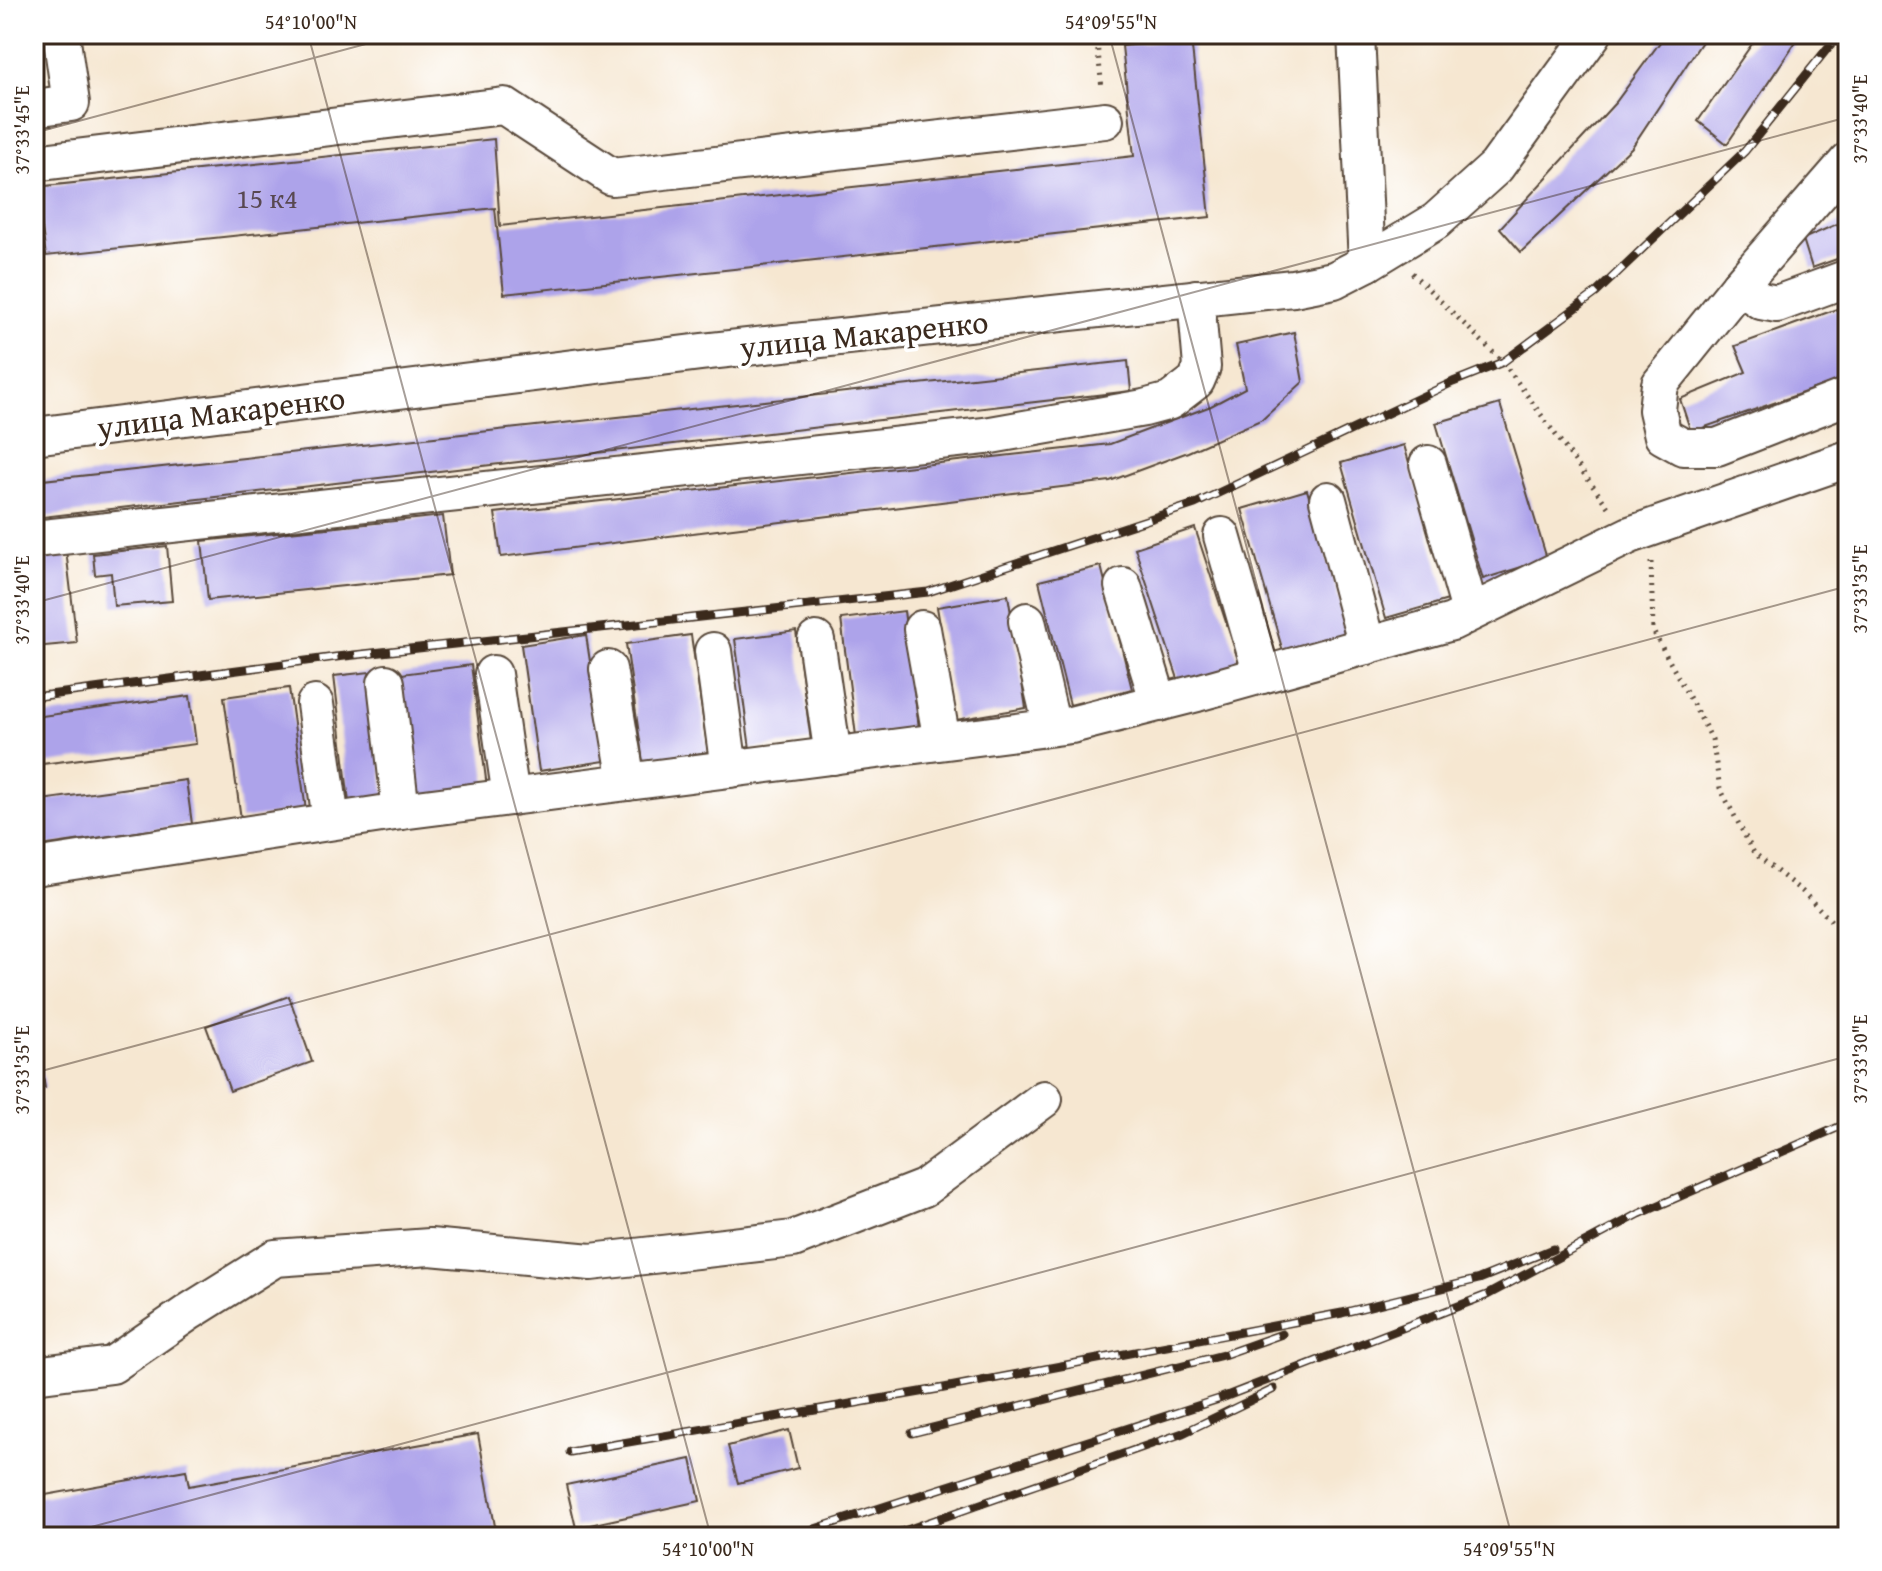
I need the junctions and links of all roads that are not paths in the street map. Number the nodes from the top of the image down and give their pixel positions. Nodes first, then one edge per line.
1 (61, 34) edge
2 (1356, 34) edge
3 (1593, 34) edge
4 (34, 108) edge
5 (1105, 120) road end
6 (1848, 161) edge
7 (34, 163) edge
8 (1378, 256) junction
9 (1848, 278) edge
10 (1739, 286) junction
11 (1196, 298) junction
12 (1848, 396) edge
13 (34, 436) edge
14 (1848, 459) edge
15 (1428, 464) dead end
16 (1328, 500) dead end
17 (1222, 536) dead end
18 (34, 539) edge
19 (1123, 586) dead end
20 (1470, 611) junction
21 (1027, 621) dead end
22 (922, 629) dead end
23 (816, 640) dead end
24 (1367, 646) junction
25 (713, 651) dead end
26 (608, 669) dead end
27 (493, 674) dead end
28 (1262, 675) junction
29 (386, 683) dead end
30 (1159, 703) junction
31 (315, 704) dead end
32 (1052, 727) junction
33 (942, 741) junction
34 (833, 756) junction
35 (729, 769) junction
36 (627, 782) junction
37 (511, 797) junction
38 (401, 811) junction
39 (331, 821) junction
40 (34, 867) edge
41 (1044, 1099) dead end
42 (34, 1375) edge

1 - 4 street
2 - 8 street
3 - 8 street, улица Макаренко
5 - 7 street
6 - 10 street
8 - 11 street, улица Макаренко
9 - 10 street
10 - 12 street
11 - 13 street, улица Макаренко
11 - 18 street
14 - 20 street
15 - 20 street
16 - 24 street
17 - 28 street
19 - 30 street
20 - 24 street
21 - 32 street
22 - 33 street
23 - 34 street
24 - 28 street
25 - 35 street
26 - 36 street
27 - 37 street
28 - 30 street
29 - 38 street
30 - 32 street
31 - 39 street
32 - 33 street
33 - 34 street
34 - 35 street
35 - 36 street
36 - 37 street
37 - 38 street
38 - 39 street
39 - 40 street
41 - 42 street

